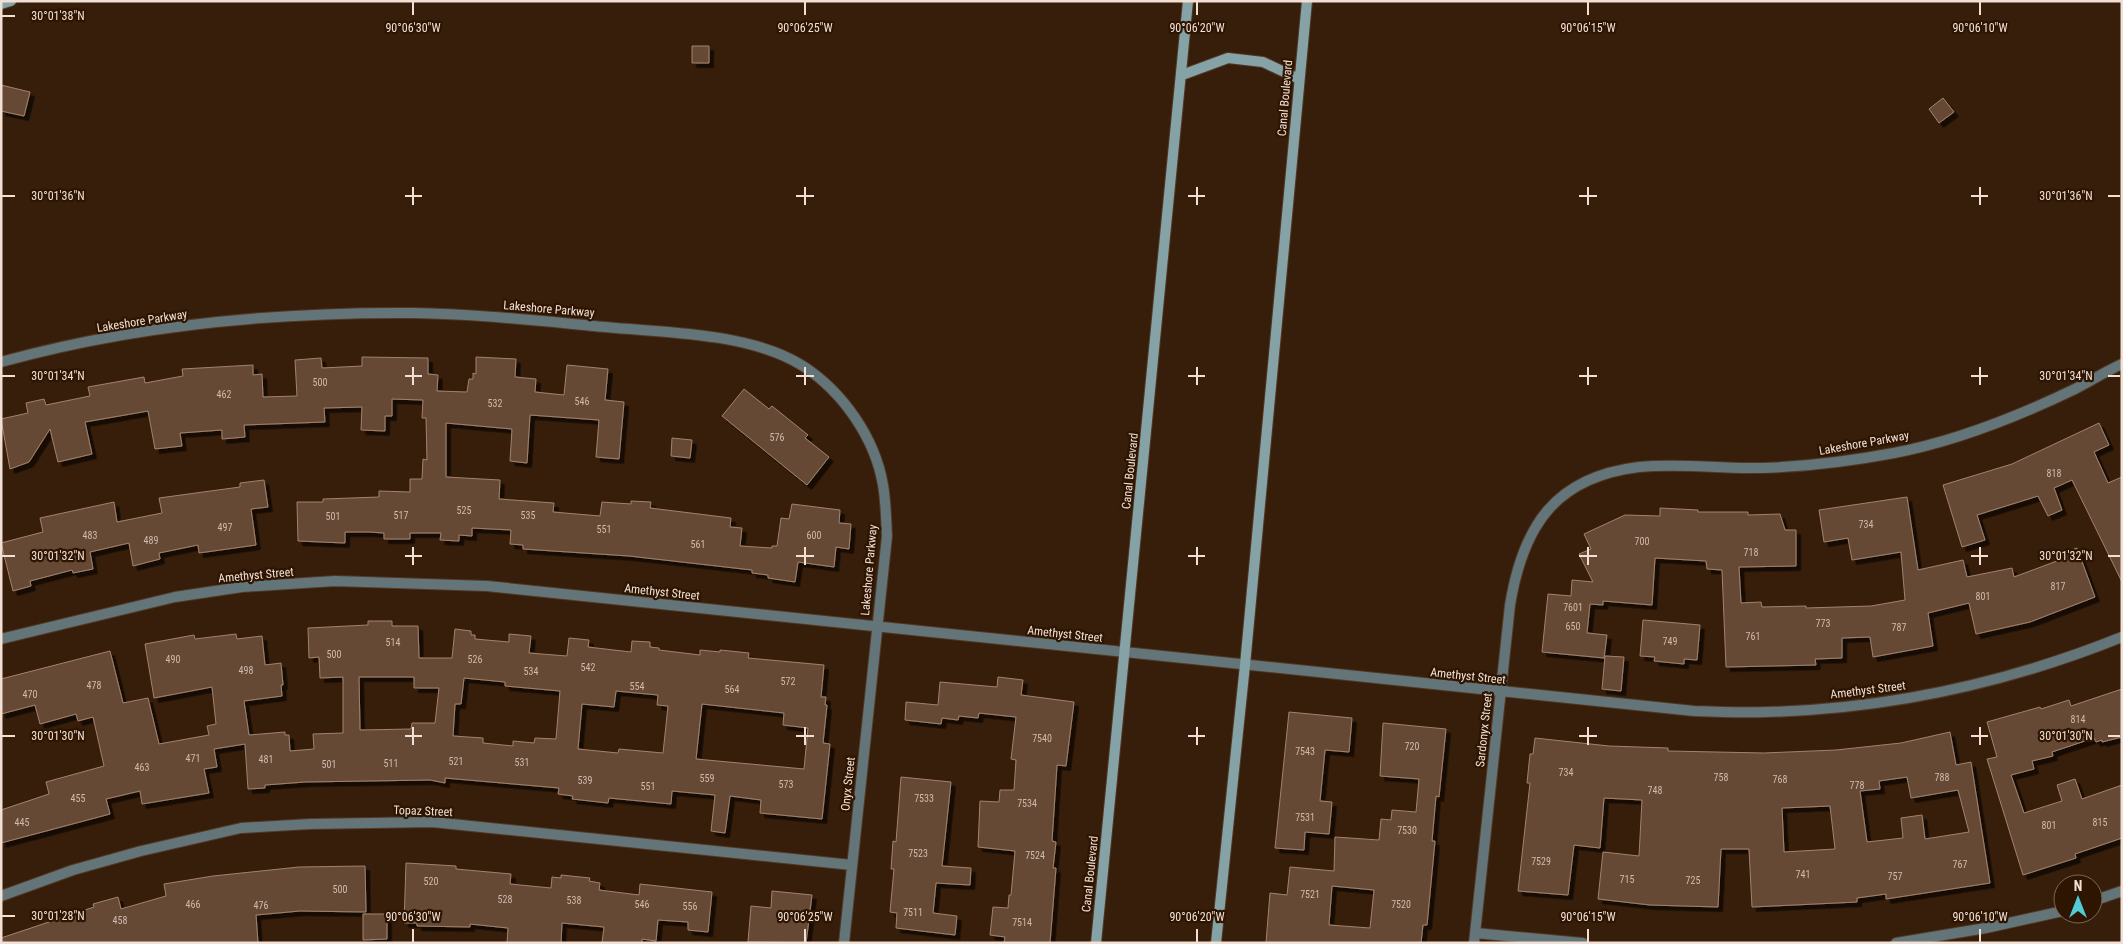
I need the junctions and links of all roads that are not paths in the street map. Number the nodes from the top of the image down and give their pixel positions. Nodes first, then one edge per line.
1 (11, 1) edge
2 (1188, 1) edge
3 (1307, 1) edge
4 (1, 4) edge
5 (1182, 75) junction
6 (1299, 79) junction
7 (1, 362) edge
8 (2122, 364) edge
9 (1607, 472) joint
10 (877, 627) junction
11 (2122, 637) edge
12 (1, 639) edge
13 (1124, 652) junction
14 (1245, 665) junction
15 (1501, 692) junction
16 (852, 865) junction
17 (2122, 891) edge
18 (1, 896) edge
19 (2103, 897) edge
20 (2053, 913) edge
21 (1475, 938) edge
22 (844, 943) edge
23 (1096, 943) edge
24 (1216, 943) edge
25 (1583, 943) edge
26 (1896, 943) edge

1 - 4 street
2 - 5 street, Canal Boulevard
3 - 6 street, Canal Boulevard
5 - 6 street
5 - 13 street, Canal Boulevard
6 - 14 street, Canal Boulevard
7 - 10 street, Lakeshore Parkway
8 - 9 street, Lakeshore Parkway
9 - 15 street, Sardonyx Street
10 - 12 street, Amethyst Street
10 - 13 street, Amethyst Street
10 - 16 street, Onyx Street
11 - 15 street, Amethyst Street
13 - 14 street, Amethyst Street
13 - 23 street, Canal Boulevard
14 - 15 street, Amethyst Street
14 - 24 street, Canal Boulevard
15 - 21 street, Sardonyx Street
16 - 18 street, Topaz Street
16 - 22 street, Onyx Street
17 - 19 street
20 - 26 street
21 - 25 street

